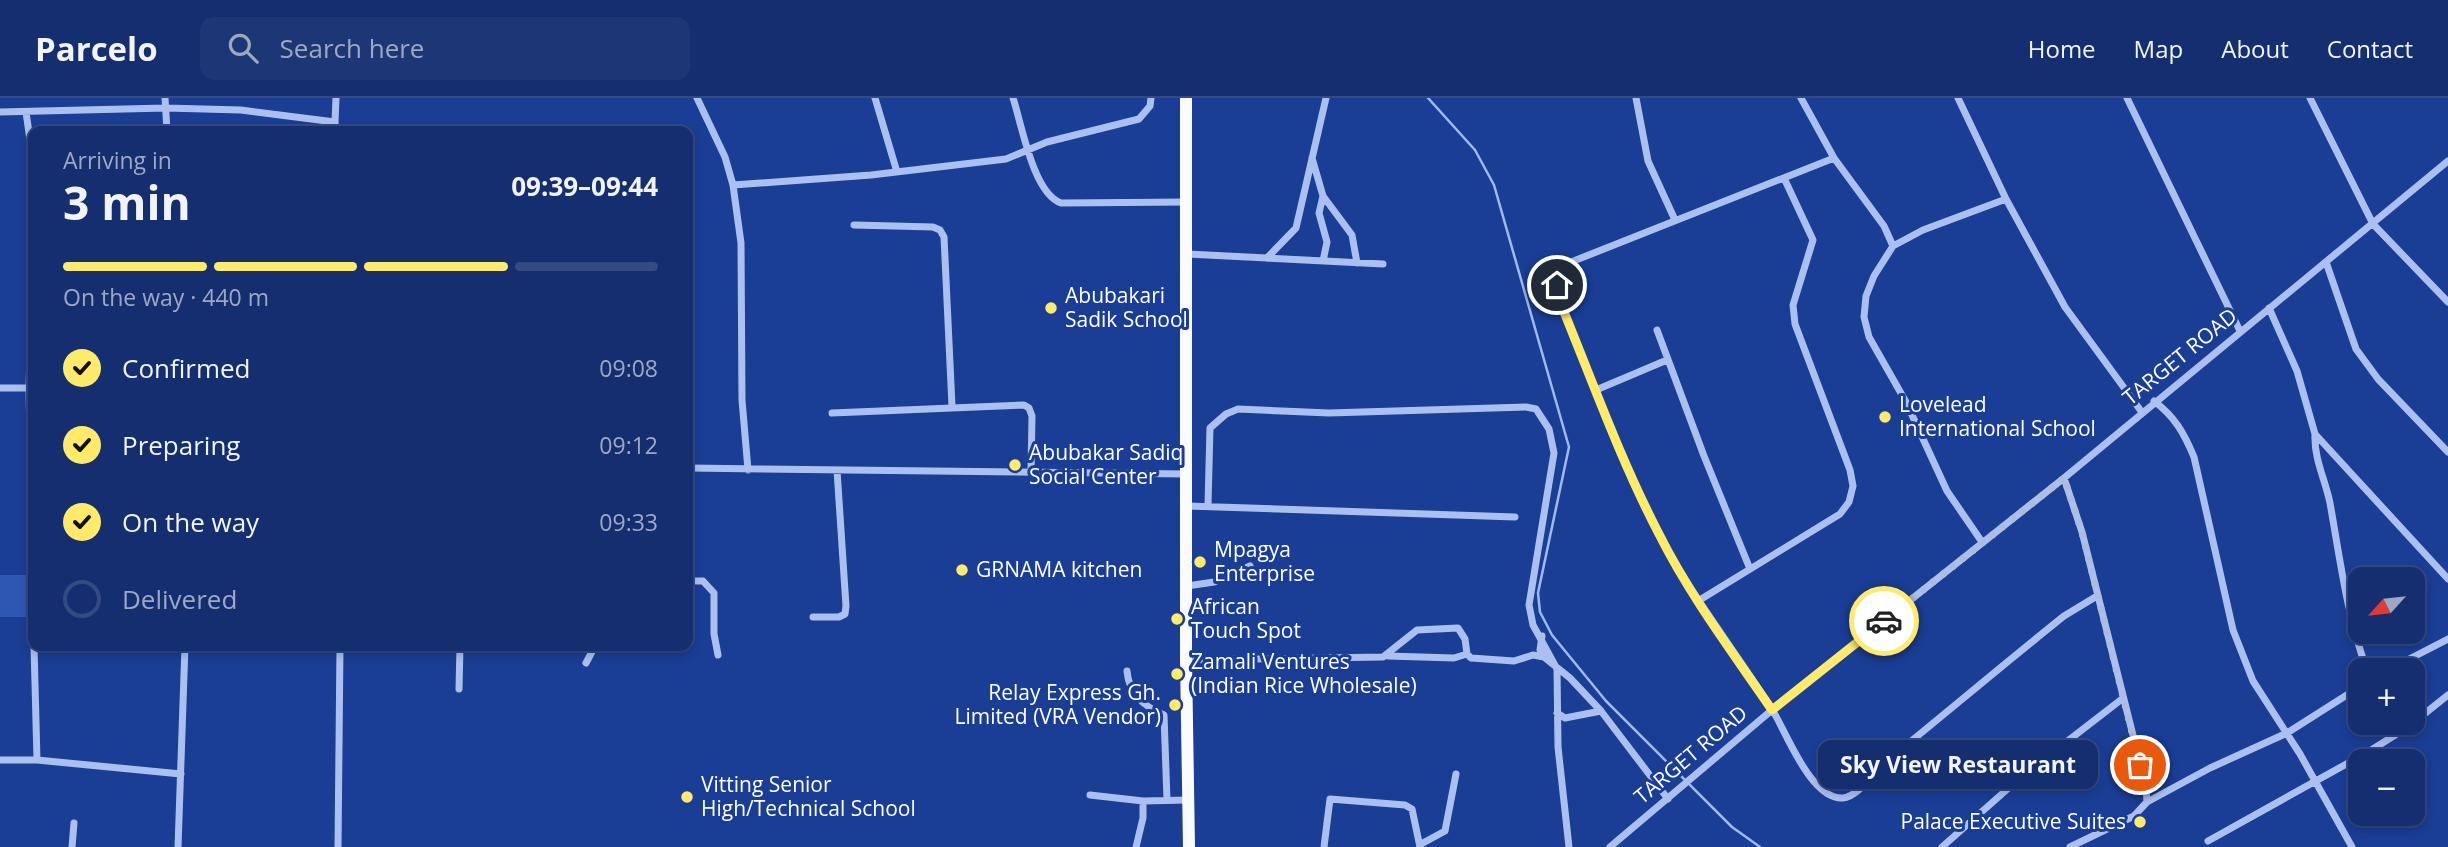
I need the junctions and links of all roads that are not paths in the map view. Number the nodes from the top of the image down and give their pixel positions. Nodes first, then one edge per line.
1 (165, 98) edge
2 (336, 98) edge
3 (697, 98) edge
4 (875, 98) edge
5 (1013, 98) edge
6 (1151, 98) edge
7 (1186, 98) edge
8 (1326, 98) edge
9 (1636, 98) edge
10 (1801, 98) edge
11 (1958, 98) edge
12 (2127, 98) edge
13 (2310, 98) edge
14 (166, 108) junction
15 (0, 112) edge
16 (26, 112) junction
17 (335, 122) junction
18 (28, 126) edge
19 (167, 126) edge
20 (335, 126) edge
21 (1029, 149) junction
22 (1312, 157) junction
23 (1834, 158) junction
24 (2448, 161) edge
25 (897, 172) junction
26 (1784, 178) junction
27 (733, 185) junction
28 (1323, 196) junction
29 (2006, 199) junction
30 (1187, 202) junction
31 (1675, 220) junction
32 (2373, 224) junction
33 (854, 225) dead end
34 (1893, 246) junction
35 (1187, 254) junction
36 (1268, 258) junction
37 (1324, 261) junction
38 (1357, 262) junction
39 (2326, 262) junction
40 (1383, 264) dead end
41 (2448, 302) edge
42 (2269, 308) junction
43 (1657, 330) dead end
44 (2240, 331) junction
45 (1667, 360) junction
46 (0, 388) edge
47 (28, 388) edge
48 (1596, 390) junction
49 (2154, 401) junction
50 (952, 406) junction
51 (2141, 411) junction
52 (832, 413) dead end
53 (2315, 434) junction
54 (2448, 453) edge
55 (693, 468) edge
56 (748, 470) junction
57 (837, 470) junction
58 (1031, 472) junction
59 (1188, 474) junction
60 (2064, 478) junction
61 (1208, 505) junction
62 (1188, 506) junction
63 (1515, 517) dead end
64 (1982, 542) junction
65 (1250, 566) dead end
66 (1750, 569) junction
67 (2448, 579) edge
68 (693, 581) edge
69 (1187, 586) junction
70 (2096, 596) junction
71 (1698, 601) junction
72 (813, 617) dead end
73 (1542, 635) junction
74 (2448, 639) edge
75 (34, 651) edge
76 (185, 651) edge
77 (340, 651) edge
78 (460, 651) edge
79 (592, 651) edge
80 (1467, 654) junction
81 (718, 655) dead end
82 (1388, 656) junction
83 (1544, 657) junction
84 (2362, 658) edge
85 (2411, 658) edge
86 (1186, 660) junction
87 (586, 663) dead end
88 (1557, 669) junction
89 (1127, 671) dead end
90 (459, 690) dead end
91 (2348, 694) edge
92 (2448, 695) edge
93 (2122, 699) junction
94 (1772, 710) junction
95 (1601, 711) junction
96 (1558, 713) junction
97 (2287, 733) junction
98 (0, 760) edge
99 (37, 760) junction
100 (181, 774) junction
101 (1456, 774) dead end
102 (2316, 782) junction
103 (1090, 795) dead end
104 (1670, 797) junction
105 (1167, 800) junction
106 (1188, 800) junction
107 (1143, 801) junction
108 (2147, 802) junction
109 (74, 824) dead end
110 (2208, 841) dead end
111 (1420, 845) edge
112 (72, 847) edge
113 (178, 847) edge
114 (338, 847) edge
115 (1136, 847) edge
116 (1189, 847) edge
117 (1324, 847) edge
118 (1569, 847) edge
119 (1610, 847) edge
120 (1942, 847) edge
121 (2070, 847) edge
122 (2352, 847) edge

1 - 14 street
2 - 17 street
3 - 27 street
4 - 25 street
5 - 21 street
6 - 21 street
7 - 30 highway
8 - 22 street
9 - 31 street
10 - 23 street
11 - 29 street
12 - 44 street
13 - 32 street
14 - 16 street
14 - 17 street
14 - 19 street
15 - 16 street
16 - 18 street
17 - 20 street
21 - 25 street
21 - 30 street
22 - 28 street
22 - 36 street
23 - 26 street
23 - 34 street
24 - 32 street, TARGET ROAD
25 - 27 street
26 - 31 street
26 - 66 street
27 - 56 street
28 - 37 street
28 - 38 street
29 - 34 street
29 - 51 street
30 - 35 highway
31 - 48 street
32 - 39 street, TARGET ROAD
32 - 41 street
33 - 50 street
34 - 64 street
35 - 36 street
35 - 59 highway
36 - 37 street
37 - 38 street
38 - 40 street
39 - 42 street, TARGET ROAD
39 - 54 street
42 - 44 street, TARGET ROAD
42 - 53 street
43 - 45 street
44 - 49 street, TARGET ROAD
45 - 48 street
45 - 66 street
46 - 47 street
48 - 71 street
49 - 51 street, TARGET ROAD
49 - 97 street
50 - 52 street
50 - 58 street
51 - 60 street, TARGET ROAD
53 - 67 street
53 - 84 street
55 - 56 street
56 - 57 street
57 - 58 street
57 - 72 street
58 - 59 street
59 - 62 highway
60 - 64 street, TARGET ROAD
60 - 70 street
61 - 62 street
61 - 63 street
61 - 73 street
62 - 69 highway
64 - 94 street, TARGET ROAD
65 - 69 street
66 - 71 street
68 - 81 street
69 - 86 highway
70 - 93 street
70 - 94 street
71 - 94 street
73 - 83 street
73 - 88 street
74 - 85 street
75 - 99 street
76 - 100 street
77 - 114 street
78 - 90 street
79 - 87 street
80 - 82 street
80 - 82 street
80 - 83 street
82 - 86 street
83 - 88 street
86 - 106 highway
88 - 95 street
88 - 96 street
89 - 105 street
91 - 97 street
92 - 102 street
93 - 108 street
93 - 120 street
94 - 104 street, TARGET ROAD
95 - 96 street
95 - 104 street
96 - 118 street
97 - 102 street
97 - 108 street
98 - 99 street
99 - 100 street
100 - 113 street
101 - 111 street
102 - 110 street
102 - 122 street
103 - 107 street
104 - 119 street, TARGET ROAD
105 - 106 street
105 - 107 street
106 - 116 highway
107 - 115 street
108 - 121 street
109 - 112 street
111 - 117 street

